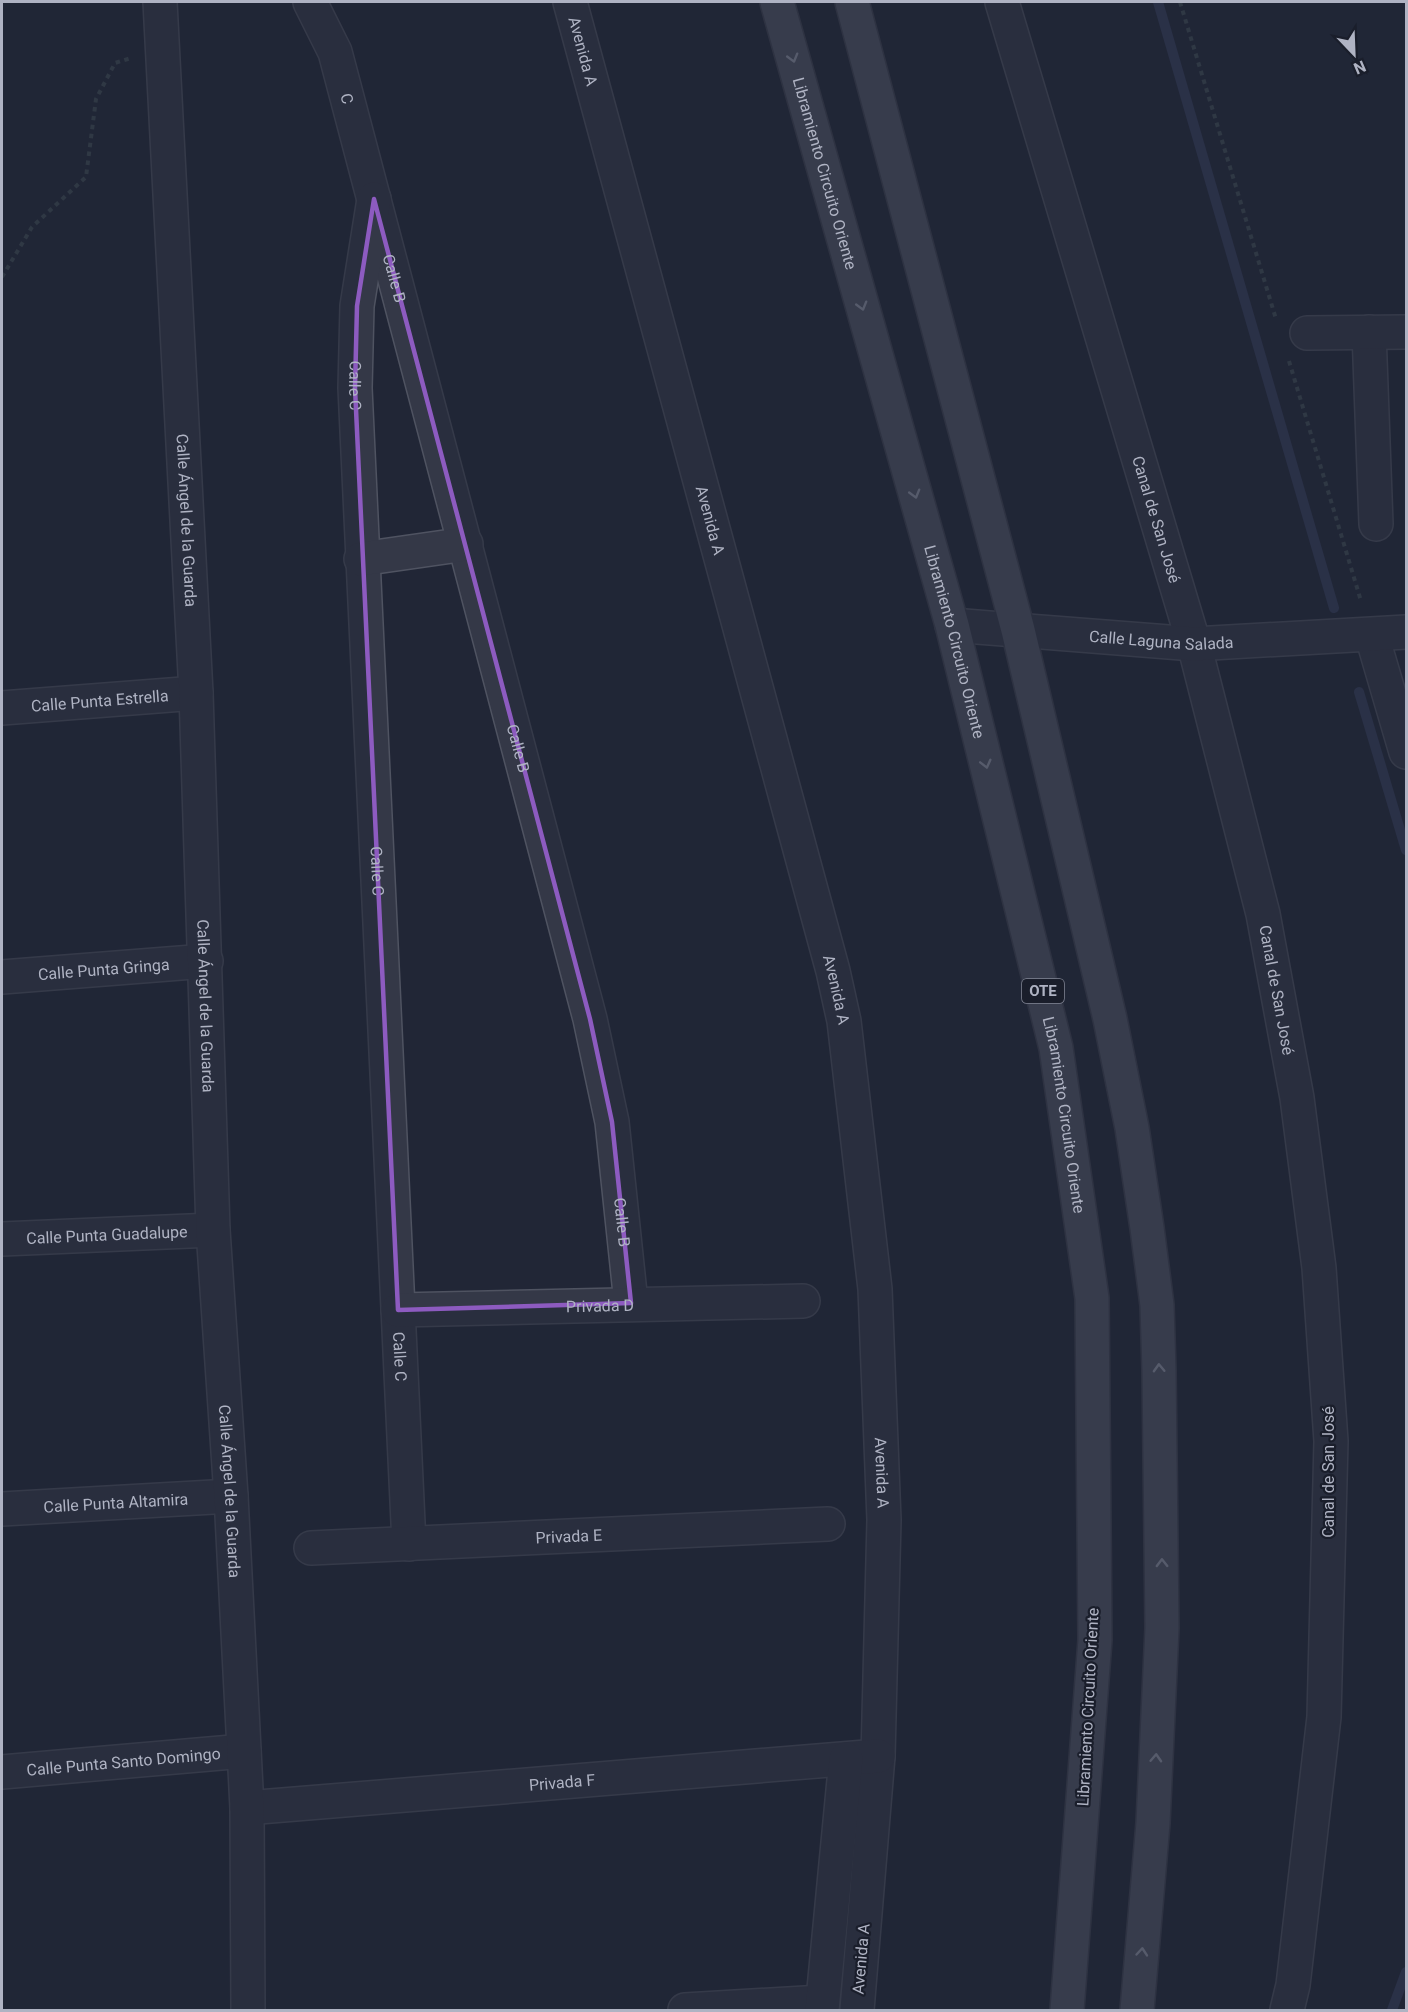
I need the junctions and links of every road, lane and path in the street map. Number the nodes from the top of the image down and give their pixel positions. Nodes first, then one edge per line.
1 (160, 2) edge
2 (310, 2) edge
3 (570, 2) edge
4 (777, 2) edge
5 (852, 2) edge
6 (1002, 2) edge
7 (163, 48) junction
8 (374, 199) junction
9 (2, 278) edge
10 (1369, 332) junction
11 (1407, 332) edge
12 (1306, 333) dead end
13 (1376, 524) dead end
14 (466, 544) junction
15 (361, 560) junction
16 (952, 625) junction
17 (1018, 630) junction
18 (1407, 632) edge
19 (1372, 636) junction
20 (1194, 644) junction
21 (196, 693) junction
22 (2, 708) edge
23 (1407, 752) edge
24 (206, 961) junction
25 (2, 977) edge
26 (213, 1230) junction
27 (2, 1239) edge
28 (803, 1301) dead end
29 (631, 1303) junction
30 (398, 1310) junction
31 (231, 1496) junction
32 (2, 1509) edge
33 (828, 1524) dead end
34 (410, 1544) junction
35 (311, 1548) dead end
36 (243, 1751) junction
37 (862, 1757) junction
38 (2, 1772) edge
39 (246, 1808) junction
40 (822, 2006) edge
41 (248, 2010) edge
42 (685, 2010) edge
43 (857, 2010) edge
44 (1067, 2010) edge
45 (1137, 2010) edge
46 (1287, 2010) edge

1 - 7 street, Calle Ángel de la Guarda
2 - 8 street, C
3 - 37 street, Avenida A
4 -> 16 main road, Libramiento Circuito Oriente / OTE
5 - 17 main road
6 - 20 street, Canal de San José
7 - 9 path
7 - 21 street, Calle Ángel de la Guarda
8 - 14 street, Calle B
8 - 15 street, Calle C
10 - 11 street
10 - 12 street
10 - 13 street
14 - 15 street
14 - 29 street, Calle B
15 - 30 street, Calle C
16 - 17 street, Calle Laguna Salada
16 -> 44 main road, Libramiento Circuito Oriente / OTE
17 - 20 street, Calle Laguna Salada
45 -> 17 main road
18 - 19 street, Calle Laguna Salada
19 - 20 street, Calle Laguna Salada
19 - 23 street
20 - 46 street, Canal de San José
21 - 22 street, Calle Punta Estrella
21 - 24 street, Calle Ángel de la Guarda
24 - 25 street, Calle Punta Gringa
24 - 26 street, Calle Ángel de la Guarda
26 - 27 street, Calle Punta Guadalupe
26 - 31 street, Calle Ángel de la Guarda
28 - 29 street, Privada D
29 - 30 street, Privada D
30 - 34 street, Calle C
31 - 32 street, Calle Punta Altamira
31 - 36 street, Calle Ángel de la Guarda
33 - 34 street, Privada E
34 - 35 street, Privada E
36 - 38 street, Calle Punta Santo Domingo
36 - 39 street, Calle Ángel de la Guarda
37 - 39 street, Privada F
37 - 40 street, Avenida A
37 - 43 street, Avenida A
39 - 41 street, Calle Ángel de la Guarda
40 - 42 street

